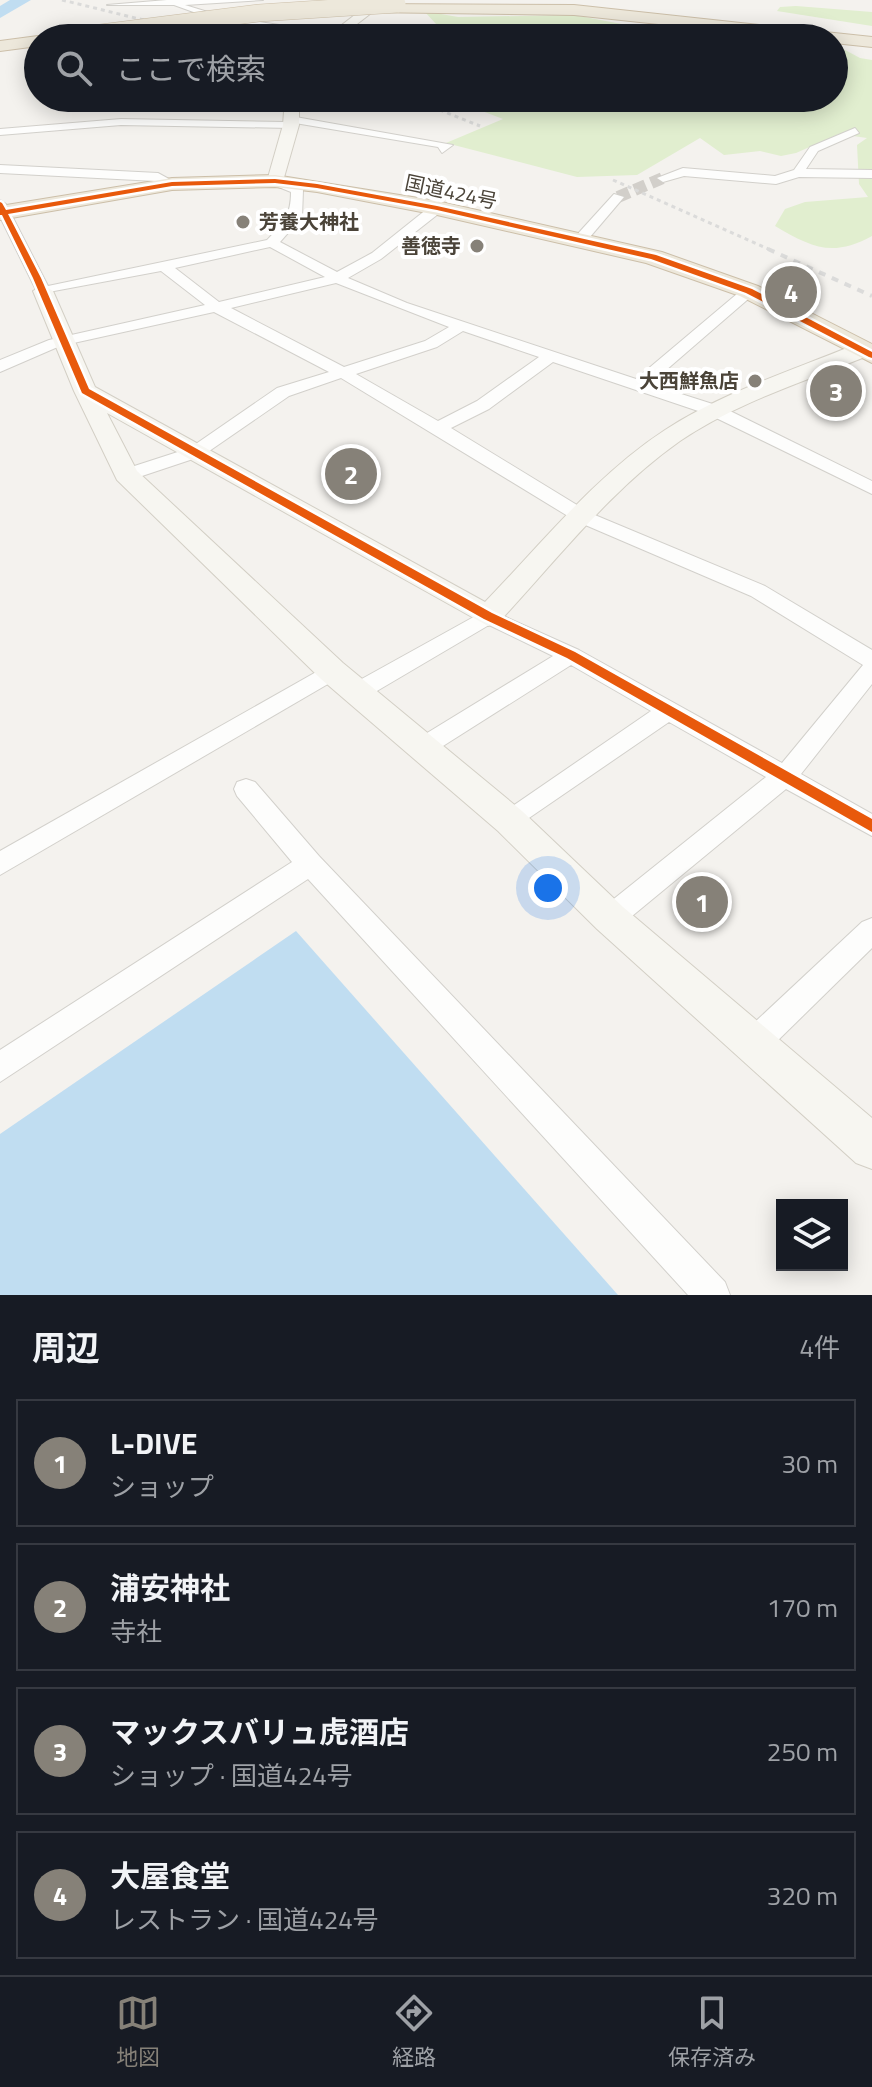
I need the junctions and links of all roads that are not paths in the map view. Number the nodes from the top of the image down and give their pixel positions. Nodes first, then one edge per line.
1 (259, 0) edge
2 (553, 0) edge
3 (171, 1) edge
4 (379, 3) edge
5 (111, 5) dead end
6 (325, 6) junction
7 (203, 13) junction
8 (229, 19) junction
9 (120, 24) edge
10 (172, 24) edge
11 (191, 24) edge
12 (260, 24) edge
13 (350, 24) edge
14 (714, 24) edge
15 (735, 24) edge
16 (810, 24) edge
17 (848, 28) edge
18 (872, 31) edge
19 (848, 37) edge
20 (848, 38) edge
21 (872, 40) edge
22 (24, 43) edge
23 (0, 46) edge
24 (291, 112) edge
25 (291, 122) junction
26 (855, 131) dead end
27 (0, 132) edge
28 (442, 149) dead end
29 (0, 169) edge
30 (798, 173) junction
31 (872, 174) edge
32 (663, 178) tunnel mouth
33 (275, 181) junction
34 (172, 184) junction
35 (618, 197) tunnel mouth
36 (437, 208) junction
37 (2, 210) edge
38 (579, 241) junction
39 (272, 243) junction
40 (161, 264) junction
41 (337, 278) junction
42 (43, 291) junction
43 (749, 291) junction
44 (217, 307) junction
45 (461, 326) junction
46 (64, 341) junction
47 (867, 352) edge
48 (550, 357) junction
49 (0, 367) edge
50 (340, 371) junction
51 (640, 384) junction
52 (85, 391) junction
53 (716, 411) junction
54 (438, 428) junction
55 (196, 452) junction
56 (126, 475) junction
57 (872, 488) edge
58 (583, 517) junction
59 (488, 616) junction
60 (571, 655) junction
61 (872, 660) edge
62 (872, 669) edge
63 (345, 682) junction
64 (669, 710) junction
65 (423, 747) junction
66 (785, 776) junction
67 (246, 789) dead end
68 (510, 821) junction
69 (872, 826) edge
70 (0, 864) edge
71 (310, 864) junction
72 (610, 918) junction
73 (872, 930) edge
74 (752, 1045) junction
75 (0, 1067) edge
76 (872, 1147) edge
77 (712, 1295) edge

1 - 3 street
2 - 16 highway
3 - 5 street
3 - 7 street
4 - 6 street
4 - 10 highway, bridge
4 - 13 street
4 - 14 highway
4 - 15 highway
6 - 7 street
6 - 8 street
7 - 8 street
7 - 9 street
8 - 11 street
8 - 12 street
17 - 18 highway
19 - 21 highway
20 - 21 highway
22 - 23 highway
24 - 25 street
25 - 27 street
25 - 28 street
25 - 33 street
26 - 30 street
29 - 34 street
30 - 31 street
30 - 32 street
33 - 34 highway, 国道424号
33 - 36 highway, 国道424号
33 - 39 street
34 - 37 highway, 国道424号
35 - 38 street
36 - 38 highway, 国道424号
36 - 41 street
37 - 42 street
38 - 43 highway, 国道424号
39 - 40 street
39 - 41 street
40 - 42 street
40 - 44 street
41 - 44 street
41 - 45 street
42 - 46 street
43 - 47 highway, 国道424号
43 - 51 street
44 - 46 street
44 - 50 street
45 - 48 street
45 - 50 street
46 - 49 street
46 - 52 street
47 - 53 street
48 - 51 street
48 - 54 street
50 - 54 street
50 - 55 street
51 - 53 street
52 - 55 street
52 - 56 street
53 - 57 street
53 - 58 street
54 - 58 street
55 - 56 street
55 - 59 street
56 - 63 street
58 - 59 street
58 - 61 street
59 - 60 street
59 - 63 street
60 - 64 street
60 - 65 street
62 - 66 street
63 - 65 street
63 - 70 street
64 - 66 street
64 - 68 street
65 - 68 street
66 - 69 street
66 - 72 street
67 - 71 street
68 - 72 street
71 - 75 street
71 - 77 street
72 - 74 street
73 - 74 street
74 - 76 street

